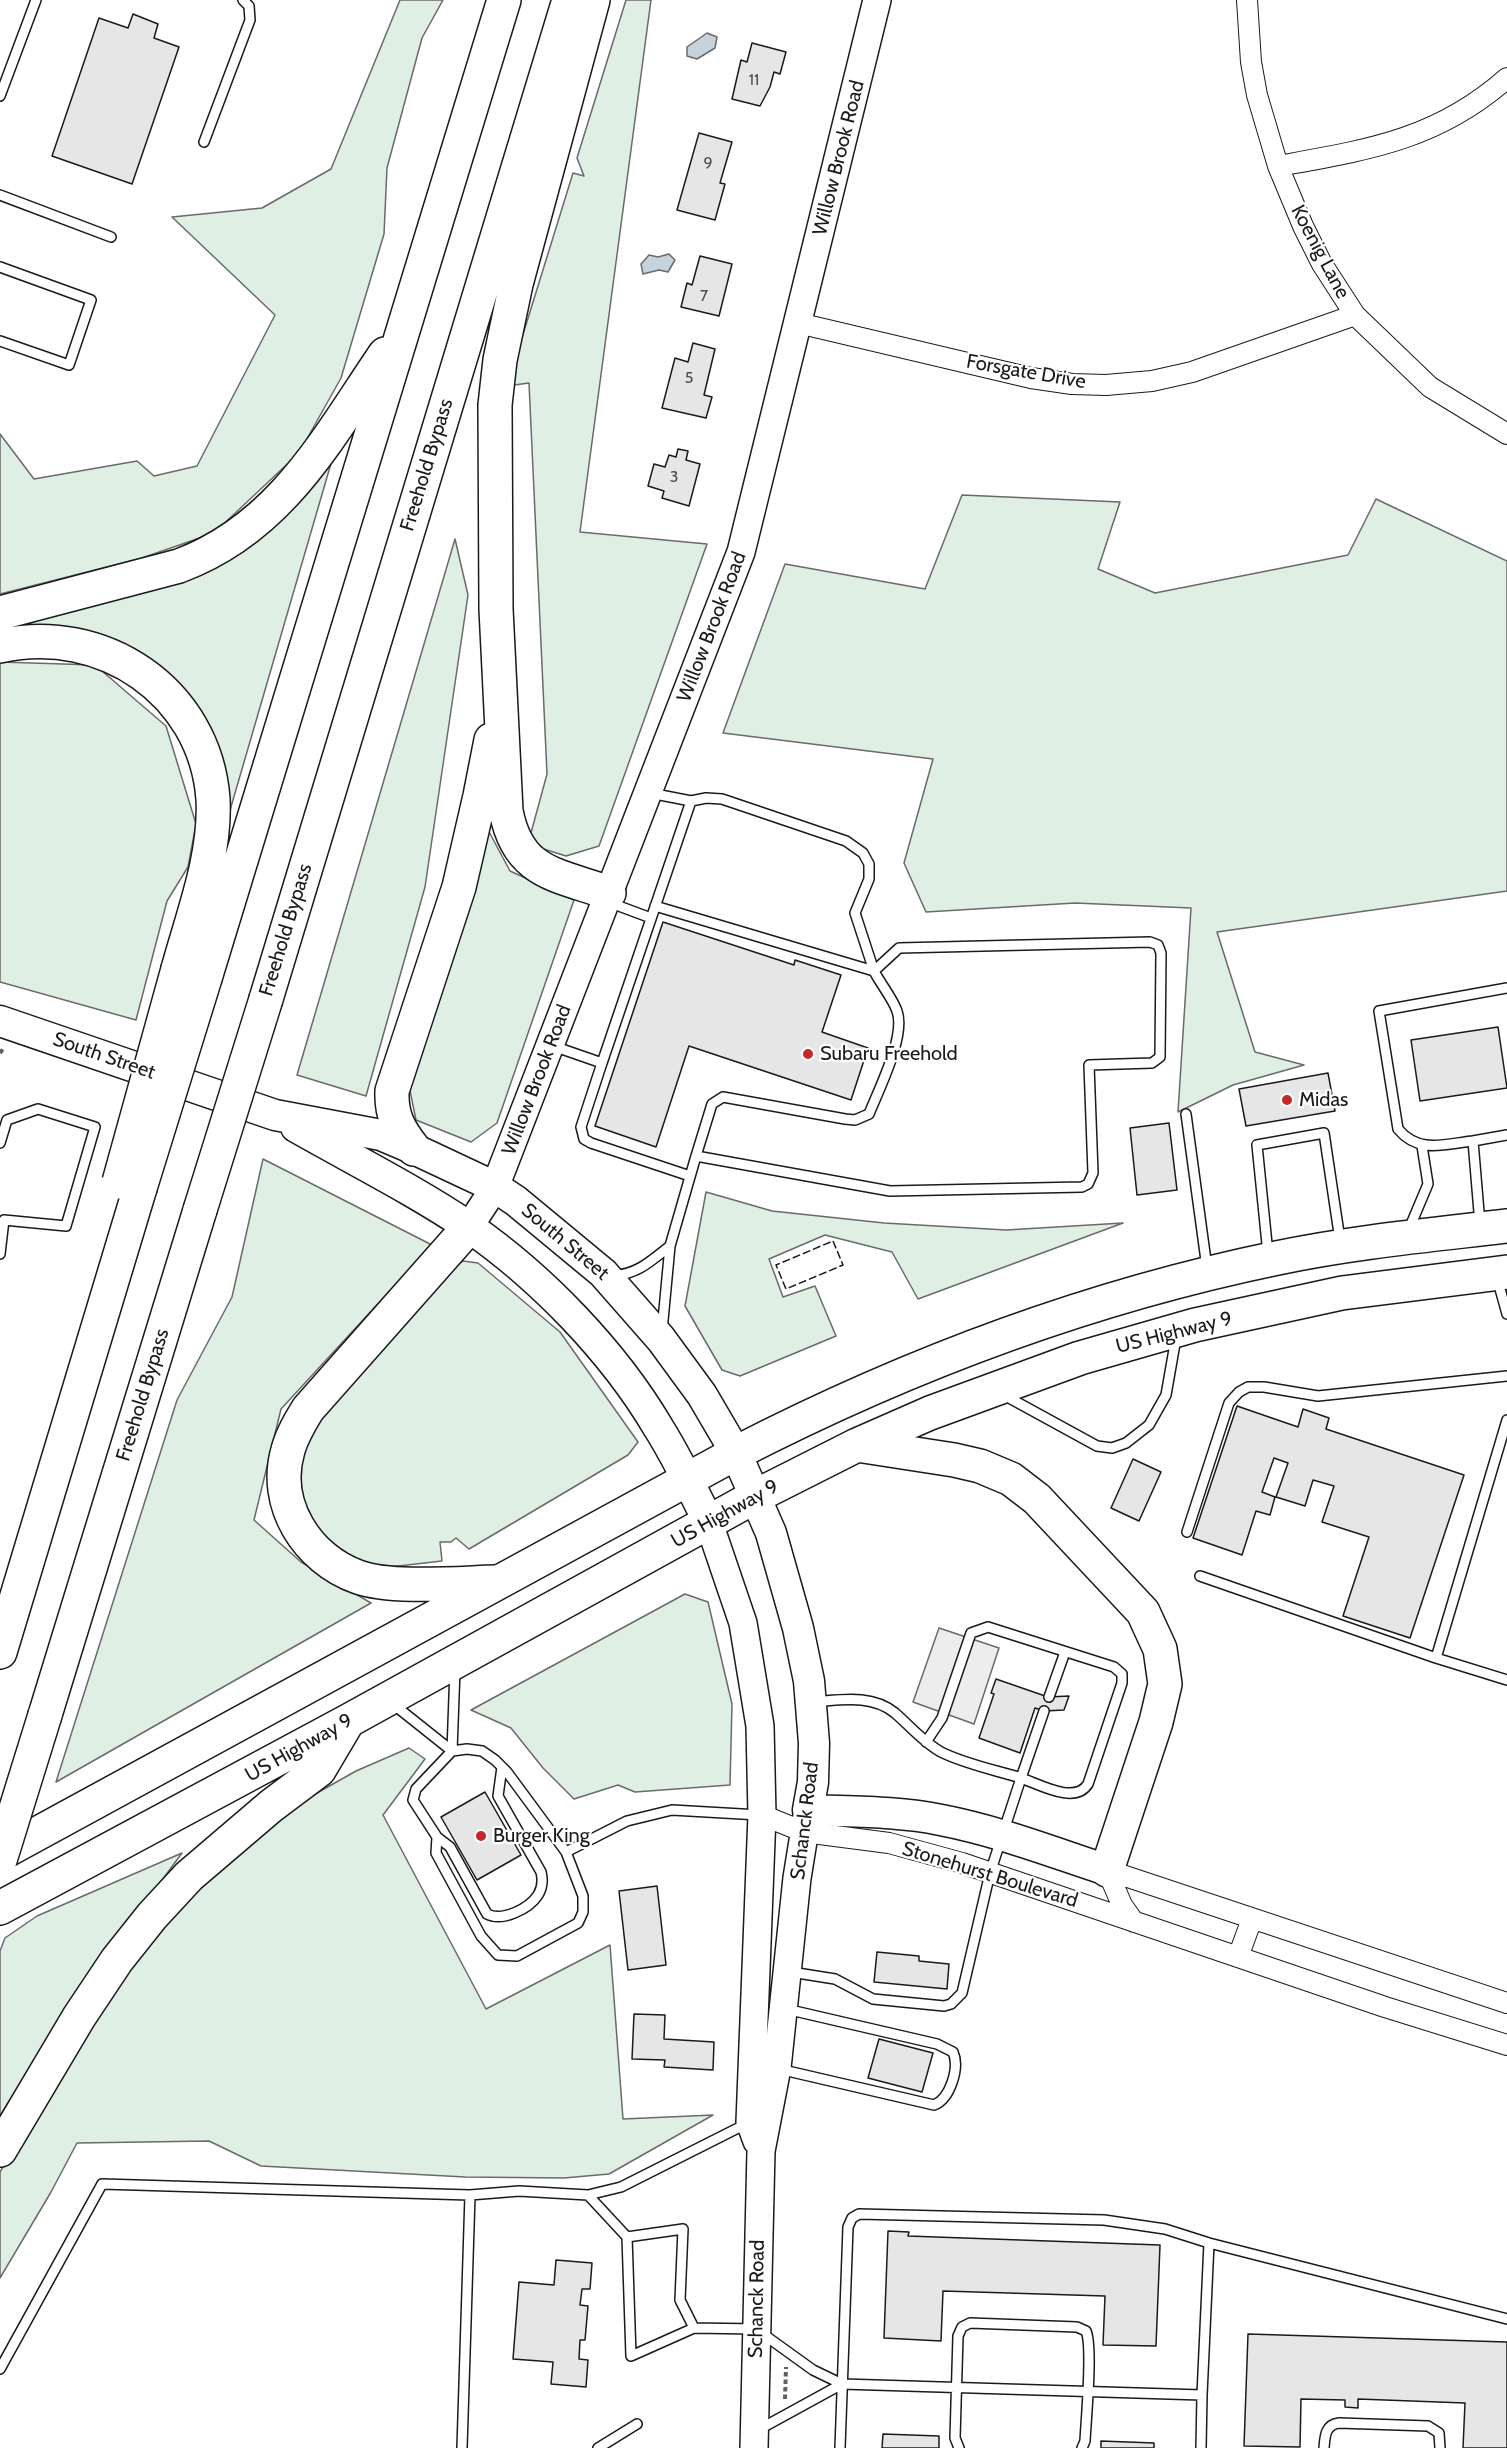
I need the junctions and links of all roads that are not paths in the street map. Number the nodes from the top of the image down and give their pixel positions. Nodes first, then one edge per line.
1 (36, 0) edge
2 (243, 0) edge
3 (504, 0) edge
4 (569, 0) edge
5 (593, 0) edge
6 (878, 0) edge
7 (1247, 0) edge
8 (1507, 78) edge
9 (0, 96) edge
10 (204, 142) dead end
11 (1278, 166) junction
12 (0, 195) edge
13 (111, 237) dead end
14 (0, 267) edge
15 (1355, 315) junction
16 (798, 323) junction
17 (403, 327) junction
18 (0, 341) edge
19 (1507, 434) edge
20 (0, 613) edge
21 (0, 646) edge
22 (498, 670) junction
23 (648, 793) junction
24 (691, 801) junction
25 (607, 897) junction
26 (655, 906) junction
27 (651, 918) junction
28 (874, 971) junction
29 (192, 972) junction
30 (1507, 988) edge
31 (1, 1041) edge
32 (550, 1045) junction
33 (602, 1063) junction
34 (1186, 1114) dead end
35 (275, 1115) junction
36 (1507, 1136) edge
37 (1473, 1141) junction
38 (0, 1143) edge
39 (1422, 1146) junction
40 (414, 1149) junction
41 (696, 1156) junction
42 (690, 1176) junction
43 (495, 1187) junction
44 (2, 1216) edge
45 (469, 1227) junction
46 (1494, 1227) edge
47 (1405, 1238) junction
48 (669, 1246) junction
49 (1341, 1246) junction
50 (0, 1256) edge
51 (1269, 1260) junction
52 (1502, 1272) edge
53 (603, 1273) junction
54 (1208, 1274) junction
55 (1507, 1314) edge
56 (1177, 1330) junction
57 (662, 1338) junction
58 (1507, 1376) edge
59 (992, 1389) junction
60 (1507, 1420) edge
61 (857, 1445) junction
62 (736, 1453) junction
63 (688, 1479) junction
64 (756, 1496) junction
65 (710, 1523) junction
66 (1187, 1532) dead end
67 (1200, 1576) dead end
68 (497, 1582) junction
69 (0, 1652) edge
70 (1065, 1652) junction
71 (1436, 1659) junction
72 (455, 1661) junction
73 (1507, 1680) edge
74 (1048, 1697) dead end
75 (386, 1699) junction
76 (811, 1702) junction
77 (1044, 1711) dead end
78 (348, 1721) junction
79 (926, 1742) junction
80 (452, 1751) junction
81 (502, 1767) junction
82 (1021, 1778) junction
83 (762, 1815) junction
84 (806, 1821) junction
85 (1001, 1834) junction
86 (437, 1837) junction
87 (566, 1852) junction
88 (0, 1854) edge
89 (0, 1860) edge
90 (1107, 1870) junction
91 (990, 1873) junction
92 (0, 1908) edge
93 (1252, 1919) junction
94 (1134, 1922) junction
95 (1238, 1957) junction
96 (788, 1972) junction
97 (1507, 2003) edge
98 (784, 2009) junction
99 (1507, 2045) edge
100 (777, 2068) junction
101 (750, 2122) junction
102 (0, 2150) edge
103 (761, 2151) junction
104 (470, 2195) junction
105 (588, 2195) junction
106 (627, 2237) junction
107 (1209, 2243) junction
108 (1507, 2319) edge
109 (694, 2328) junction
110 (756, 2329) junction
111 (0, 2369) edge
112 (842, 2384) junction
113 (957, 2386) junction
114 (1087, 2391) junction
115 (1202, 2395) junction
116 (637, 2424) dead end
117 (755, 2440) edge
118 (462, 2448) edge
119 (598, 2448) edge
120 (840, 2448) edge
121 (959, 2448) edge
122 (1082, 2448) edge
123 (1201, 2448) edge
124 (1324, 2448) edge
125 (1440, 2448) edge

1 - 9 lane
2 - 10 lane
3 - 17 highway
4 - 89 highway, Freehold Bypass, bridge
5 - 22 highway
6 - 16 street, Willow Brook Road
7 - 11 street, Koenig Lane
8 - 11 street
11 - 15 street, Koenig Lane
12 - 13 lane
14 - 18 lane
15 - 16 street, Forsgate Drive
15 - 19 street, Koenig Lane
16 - 23 street, Willow Brook Road
17 - 20 highway
17 - 29 highway
21 - 29 highway
22 - 25 highway
22 - 40 highway
23 - 24 lane
23 - 25 street, Willow Brook Road
24 - 26 lane
24 - 28 lane
25 - 27 lane
25 - 32 street, Willow Brook Road
26 - 27 lane
26 - 28 lane
27 - 33 lane
28 - 41 lane
28 - 41 lane
29 - 69 highway, bridge
30 - 39 lane
31 - 35 main road, South Street
32 - 33 lane
32 - 43 street, Willow Brook Road
33 - 42 lane
34 - 54 lane
35 - 40 main road, South Street
35 - 45 main road, South Street
36 - 37 lane
37 - 39 lane
37 - 46 lane
38 - 44 lane
39 - 47 lane
40 - 43 main road, South Street
41 - 42 lane
42 - 48 lane
43 - 45 street, Willow Brook Road
43 - 53 main road, South Street
44 - 50 lane
45 - 63 main road, South Street
45 - 68 highway
46 - 47 highway
47 - 49 highway
48 - 53 lane
48 - 57 lane
49 - 51 highway
49 - 51 lane
51 - 54 highway
52 - 55 lane
52 - 56 highway, US Highway 9
53 - 57 main road, South Street
54 - 62 highway
56 - 59 highway, US Highway 9
56 - 59 lane
57 - 62 main road, South Street
58 - 66 lane
59 - 61 highway, US Highway 9
60 - 71 lane
61 - 64 highway, US Highway 9
61 - 90 highway
62 - 63 highway
62 - 64 main road, South Street
63 - 65 main road, South Street
63 - 68 highway
64 - 65 highway, US Highway 9
64 - 76 main road, Schanck Road
65 - 72 highway, US Highway 9
65 - 83 street, Schanck Road
67 - 71 lane
68 - 88 highway
70 - 74 lane
70 - 79 lane
70 - 82 lane
71 - 73 lane
72 - 75 highway, US Highway 9
72 - 80 lane
75 - 78 highway, US Highway 9
75 - 80 lane
76 - 79 lane
76 - 84 main road, Schanck Road
77 - 82 lane
78 - 92 highway, US Highway 9
78 - 102 highway
79 - 82 lane
80 - 81 lane
80 - 86 lane
81 - 86 lane
81 - 87 lane
82 - 85 lane
83 - 84 street, Stonehurst Boulevard
83 - 87 lane
83 - 101 street, Schanck Road
84 - 85 main road, Stonehurst Boulevard
84 - 91 street, Stonehurst Boulevard
84 - 96 street, Schanck Road
85 - 90 main road, Stonehurst Boulevard
85 - 91 lane
86 - 87 lane
90 - 93 street, Stonehurst Boulevard
90 - 94 street
91 - 94 street, Stonehurst Boulevard
91 - 96 lane
93 - 95 street
93 - 97 street, Stonehurst Boulevard
94 - 95 street, Stonehurst Boulevard
95 - 99 street, Stonehurst Boulevard
96 - 98 street, Schanck Road
98 - 100 street, Schanck Road
98 - 100 lane
100 - 103 street, Schanck Road
101 - 103 street, Schanck Road
101 - 105 lane
103 - 110 street, Schanck Road
104 - 105 lane
104 - 111 lane
104 - 118 lane
105 - 106 lane
106 - 109 lane
106 - 109 lane
107 - 108 lane
107 - 112 lane
107 - 115 lane
109 - 110 lane
110 - 112 lane
110 - 117 street, Schanck Road
112 - 113 lane
112 - 117 lane
112 - 120 lane
113 - 114 lane
113 - 114 lane
113 - 121 lane
114 - 115 lane
114 - 122 lane
115 - 123 lane
116 - 119 lane
124 - 125 lane

